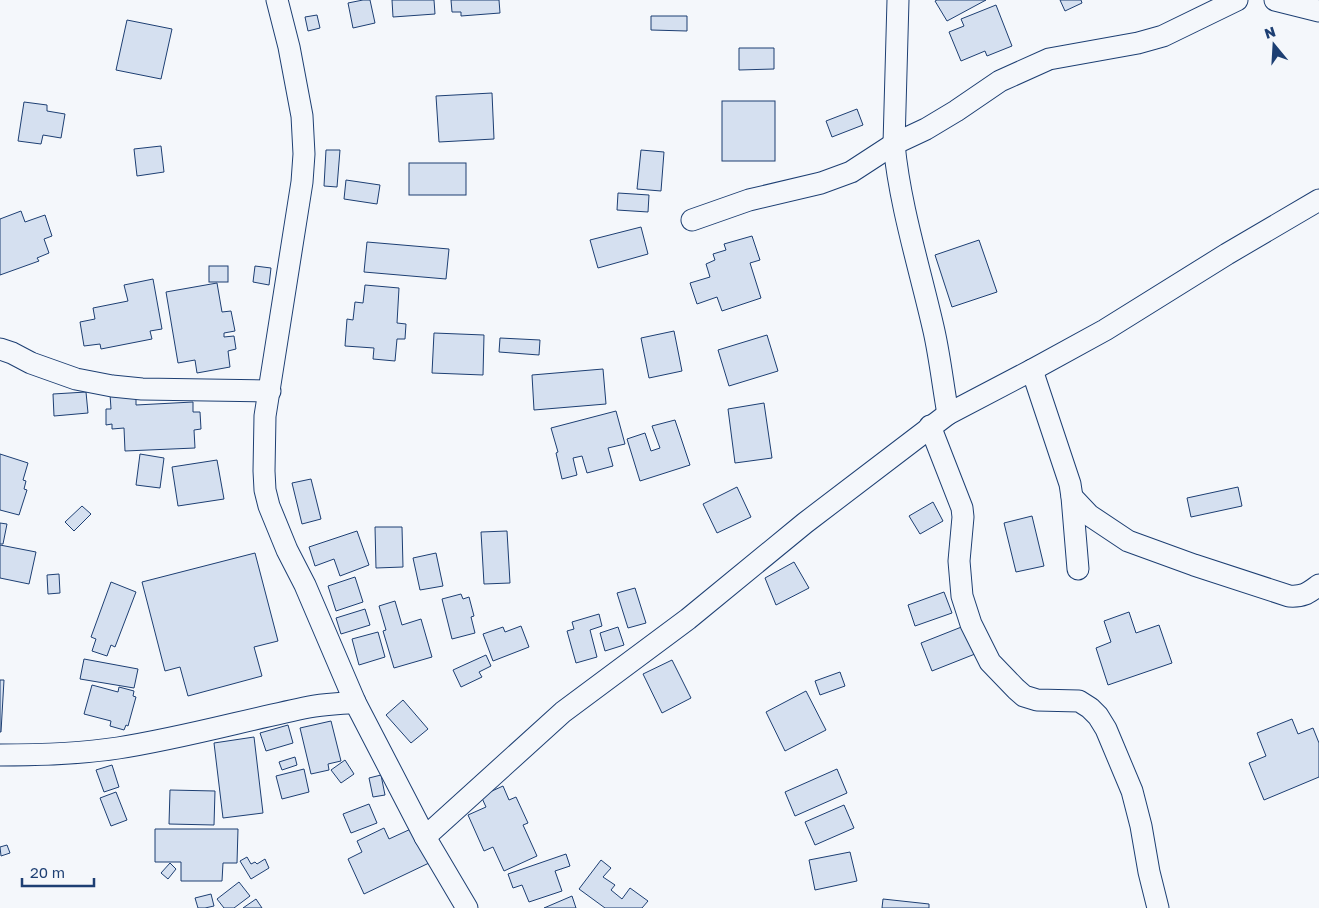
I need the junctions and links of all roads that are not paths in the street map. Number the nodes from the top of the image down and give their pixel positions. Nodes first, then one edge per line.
1 (276, 0) edge
2 (898, 0) edge
3 (1237, 0) edge
4 (1275, 0) edge
5 (1319, 11) edge
6 (894, 144) junction
7 (1319, 200) edge
8 (692, 220) dead end
9 (0, 349) edge
10 (1032, 370) junction
11 (270, 391) junction
12 (948, 414) junction
13 (930, 426) junction
14 (1072, 497) junction
15 (1078, 569) dead end
16 (1319, 585) edge
17 (355, 702) junction
18 (0, 755) edge
19 (425, 837) junction
20 (467, 908) edge
21 (1158, 908) edge

1 - 11 street
2 - 6 street
3 - 6 street
4 - 5 street
6 - 8 street
6 - 12 street
7 - 10 street
9 - 11 street
10 - 12 street
10 - 14 street
11 - 17 street
12 - 13 street
13 - 19 street
13 - 21 street
14 - 15 street
14 - 16 street
17 - 18 street
17 - 19 street
19 - 20 street

